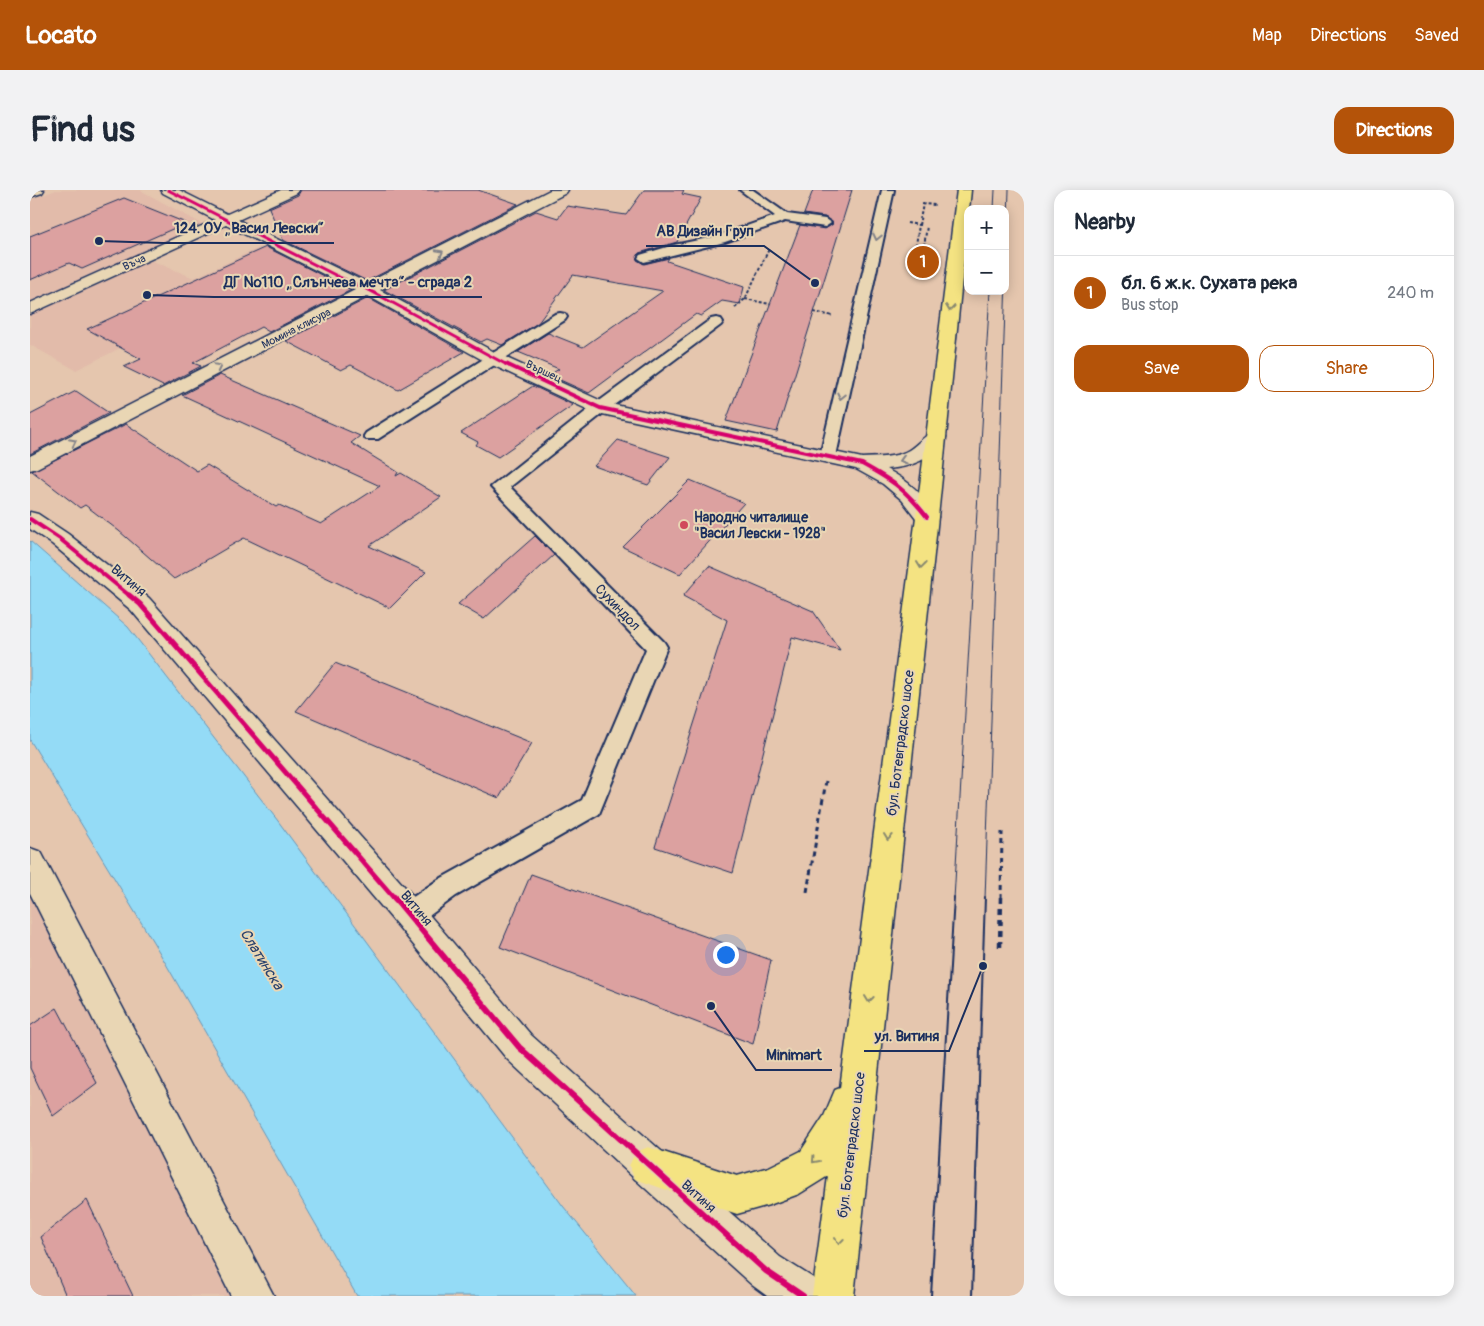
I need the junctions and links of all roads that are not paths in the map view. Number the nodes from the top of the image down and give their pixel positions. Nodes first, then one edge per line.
1 (37, 190) edge
2 (168, 190) edge
3 (292, 190) edge
4 (561, 190) edge
5 (746, 190) edge
6 (888, 190) edge
7 (964, 190) edge
8 (30, 193) edge
9 (784, 216) junction
10 (226, 220) junction
11 (825, 223) dead end
12 (644, 258) dead end
13 (369, 290) junction
14 (30, 309) edge
15 (560, 317) dead end
16 (716, 322) road end
17 (494, 359) junction
18 (600, 408) junction
19 (372, 436) dead end
20 (936, 437) junction
21 (828, 456) junction
22 (30, 464) edge
23 (862, 464) junction
24 (927, 517) junction
25 (30, 519) edge
26 (30, 862) edge
27 (409, 915) junction
28 (860, 1071) junction
29 (648, 1166) junction
30 (253, 1296) edge
31 (804, 1296) edge
32 (833, 1296) edge

1 - 8 street
2 - 10 street, Вършец
3 - 10 street, Въча
13 -> 4 street, Момина клисура
5 - 9 lane
6 -> 21 lane
7 -> 20 main road, бул. Ботевградско шосе
9 - 11 lane
9 - 12 lane
10 - 13 street, Вършец
10 - 14 street, Въча
13 - 17 street, Вършец
22 -> 13 street, Момина клисура
15 - 17 lane
16 - 18 lane, Сухиндол
17 - 18 street, Вършец
17 - 19 lane
18 - 21 street, Вършец
18 - 27 lane, Сухиндол
20 -> 23 street, Вършец
20 - 24 main road, бул. Ботевградско шосе
21 - 23 street, Вършец
23 - 24 street, Вършец
24 -> 28 main road, бул. Ботевградско шосе
25 - 27 street, Витиня
26 - 30 street
27 - 29 street, Витиня
28 -> 29 main road
28 -> 32 main road, бул. Ботевградско шосе
29 - 31 street, Витиня

